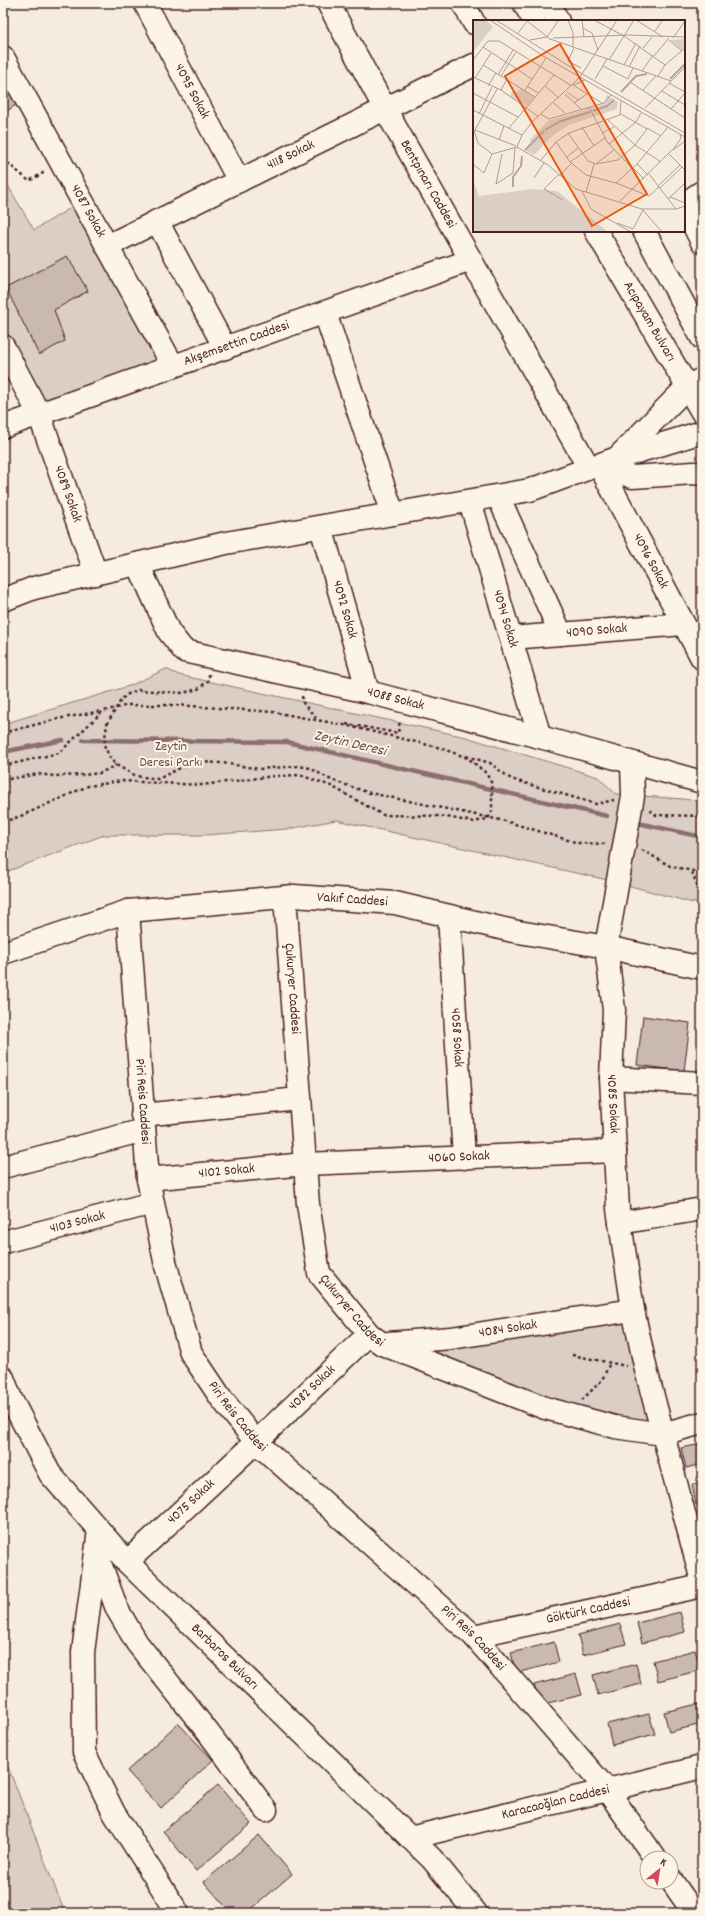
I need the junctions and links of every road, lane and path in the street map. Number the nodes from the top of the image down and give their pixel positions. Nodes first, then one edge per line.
1 (145, 3) edge
2 (328, 3) edge
3 (463, 3) edge
4 (524, 3) edge
5 (549, 3) edge
6 (533, 20) edge
7 (558, 20) edge
8 (473, 21) edge
9 (3, 57) edge
10 (473, 65) edge
11 (385, 109) junction
12 (3, 159) edge
13 (61, 162) junction
14 (239, 181) junction
15 (702, 192) edge
16 (157, 221) junction
17 (597, 232) edge
18 (645, 232) edge
19 (653, 232) edge
20 (702, 242) edge
21 (107, 246) junction
22 (471, 260) junction
23 (677, 295) junction
24 (325, 313) junction
25 (702, 315) edge
26 (702, 338) edge
27 (3, 346) edge
28 (225, 348) junction
29 (173, 366) junction
30 (695, 383) edge
31 (702, 412) edge
32 (39, 414) junction
33 (3, 427) edge
34 (702, 432) edge
35 (602, 464) junction
36 (702, 474) edge
37 (498, 496) junction
38 (470, 501) junction
39 (392, 514) junction
40 (321, 527) junction
41 (138, 564) junction
42 (96, 574) junction
43 (3, 600) edge
44 (683, 624) junction
45 (561, 634) junction
46 (511, 638) junction
47 (211, 657) junction
48 (702, 658) edge
49 (300, 677) junction
50 (368, 692) junction
51 (116, 708) junction
52 (103, 711) junction
53 (323, 721) junction
54 (332, 723) junction
55 (3, 733) edge
56 (398, 733) dead end
57 (540, 737) junction
58 (427, 744) dead end
59 (438, 747) junction
60 (632, 763) junction
61 (116, 765) junction
62 (3, 766) edge
63 (3, 780) edge
64 (702, 782) edge
65 (633, 796) junction
66 (702, 816) edge
67 (489, 818) junction
68 (3, 822) edge
69 (624, 839) junction
70 (692, 872) junction
71 (702, 873) edge
72 (702, 889) edge
73 (285, 897) junction
74 (128, 911) junction
75 (449, 916) junction
76 (606, 947) junction
77 (3, 953) edge
78 (702, 968) edge
79 (611, 1078) junction
80 (702, 1083) edge
81 (299, 1099) junction
82 (143, 1123) junction
83 (614, 1151) junction
84 (464, 1158) junction
85 (305, 1164) junction
86 (3, 1167) edge
87 (148, 1179) junction
88 (153, 1203) junction
89 (702, 1209) edge
90 (620, 1223) junction
91 (3, 1242) edge
92 (633, 1310) junction
93 (376, 1339) junction
94 (572, 1355) dead end
95 (610, 1363) junction
96 (646, 1370) junction
97 (3, 1378) edge
98 (566, 1414) junction
99 (702, 1423) edge
100 (663, 1439) junction
101 (256, 1442) junction
102 (99, 1530) junction
103 (96, 1552) junction
104 (127, 1562) junction
105 (702, 1581) edge
106 (702, 1586) edge
107 (474, 1636) junction
108 (702, 1767) edge
109 (607, 1790) junction
110 (266, 1810) dead end
111 (410, 1838) junction
112 (649, 1850) edge
113 (678, 1890) edge
114 (178, 1913) edge
115 (476, 1913) edge
116 (694, 1913) edge

1 - 14 street, 4095 Sokak
2 - 11 street, Bentpınarı Caddesi
3 - 8 street
4 - 6 street
5 - 7 street
9 - 13 street, 4087 Sokak
10 - 11 street, 4118 Sokak
11 - 14 street, 4118 Sokak
11 - 22 street, Bentpınarı Caddesi
12 - 13 path
13 - 21 street, 4087 Sokak
14 - 16 street, 4118 Sokak
15 - 20 street
16 - 21 street, 4118 Sokak
16 - 28 street
17 - 30 street, Acıpayam Bulvarı
18 - 23 street
19 - 23 street
21 - 29 street, 4087 Sokak
22 - 24 street, Akşemsettin Caddesi
22 - 35 street, Bentpınarı Caddesi
23 - 25 street
23 - 26 street
24 - 28 street, Akşemsettin Caddesi
24 - 39 street
27 - 32 street, 4089 Sokak
28 - 29 street, Akşemsettin Caddesi
29 - 32 street, Akşemsettin Caddesi
30 - 31 street, Acıpayam Bulvarı
30 - 35 street
32 - 33 street, Akşemsettin Caddesi
32 - 42 street, 4089 Sokak
34 - 35 street
35 - 36 street
35 - 37 street
35 - 44 street, 4096 Sokak
37 - 38 street
37 - 45 street
38 - 39 street
38 - 46 street, 4094 Sokak
39 - 40 street
40 - 41 street
40 - 50 street, 4092 Sokak
41 - 42 street
41 - 47 street, 4088 Sokak
42 - 43 street
44 - 45 street, 4090 Sokak
44 - 48 street, 4096 Sokak
45 - 46 street, 4090 Sokak
46 - 57 street, 4094 Sokak
47 - 49 street, 4088 Sokak
47 - 51 path
49 - 50 street, 4088 Sokak
49 - 53 path
50 - 57 street, 4088 Sokak
51 - 52 path
51 - 53 path
51 - 61 path
52 - 55 path
52 - 62 path
53 - 54 path
54 - 56 path
54 - 59 path
57 - 60 street, 4088 Sokak
58 - 59 path
59 - 65 path
59 - 67 path
60 - 64 street, 4088 Sokak
60 - 65 street, 4085 Sokak
61 - 63 path
61 - 67 path
65 - 66 path
65 - 69 street, 4085 Sokak
67 - 68 path
67 - 69 path
69 - 70 path
69 - 76 street, 4085 Sokak
70 - 71 path
70 - 72 path
73 - 74 street, Vakıf Caddesi
73 - 75 street, Vakıf Caddesi
73 - 81 street, Çukuryer Caddesi
74 - 77 street, Vakıf Caddesi
74 - 82 street, Piri Reis Caddesi
75 - 76 street, Vakıf Caddesi
75 - 84 street, 4058 Sokak
76 - 78 street, Vakıf Caddesi
76 - 79 street, 4085 Sokak
79 - 80 street
79 - 83 street, 4085 Sokak
81 - 82 street
81 - 85 street, Çukuryer Caddesi
82 - 86 street
82 - 87 street, Piri Reis Caddesi
83 - 84 street, 4060 Sokak
83 - 90 street, 4085 Sokak
84 - 85 street, 4060 Sokak
85 - 87 street, 4102 Sokak
85 - 93 street, Çukuryer Caddesi
87 - 88 street, Piri Reis Caddesi
88 - 91 street, 4103 Sokak
88 - 101 street, Piri Reis Caddesi
89 - 90 street
90 - 92 street, 4085 Sokak
92 - 93 street, 4084 Sokak
92 - 96 street, 4085 Sokak
93 - 98 street, Çukuryer Caddesi
93 - 101 street, 4082 Sokak
94 - 95 path
95 - 96 path
95 - 98 path
96 - 100 street, 4085 Sokak
97 - 102 street, Barbaros Bulvarı
98 - 100 street, Çukuryer Caddesi
99 - 100 street, Çukuryer Caddesi
100 - 105 street, 4085 Sokak
101 - 104 street, 4075 Sokak
101 - 107 street, Piri Reis Caddesi
102 - 103 street
102 - 104 street, Barbaros Bulvarı
103 - 110 street
103 - 114 street
104 - 111 street, Barbaros Bulvarı
106 - 107 street, Göktürk Caddesi
107 - 109 street, Piri Reis Caddesi
108 - 109 street, Karacaoğlan Caddesi
109 - 111 street, Karacaoğlan Caddesi
109 - 112 street, Piri Reis Caddesi
111 - 115 street, Barbaros Bulvarı
113 - 116 street

